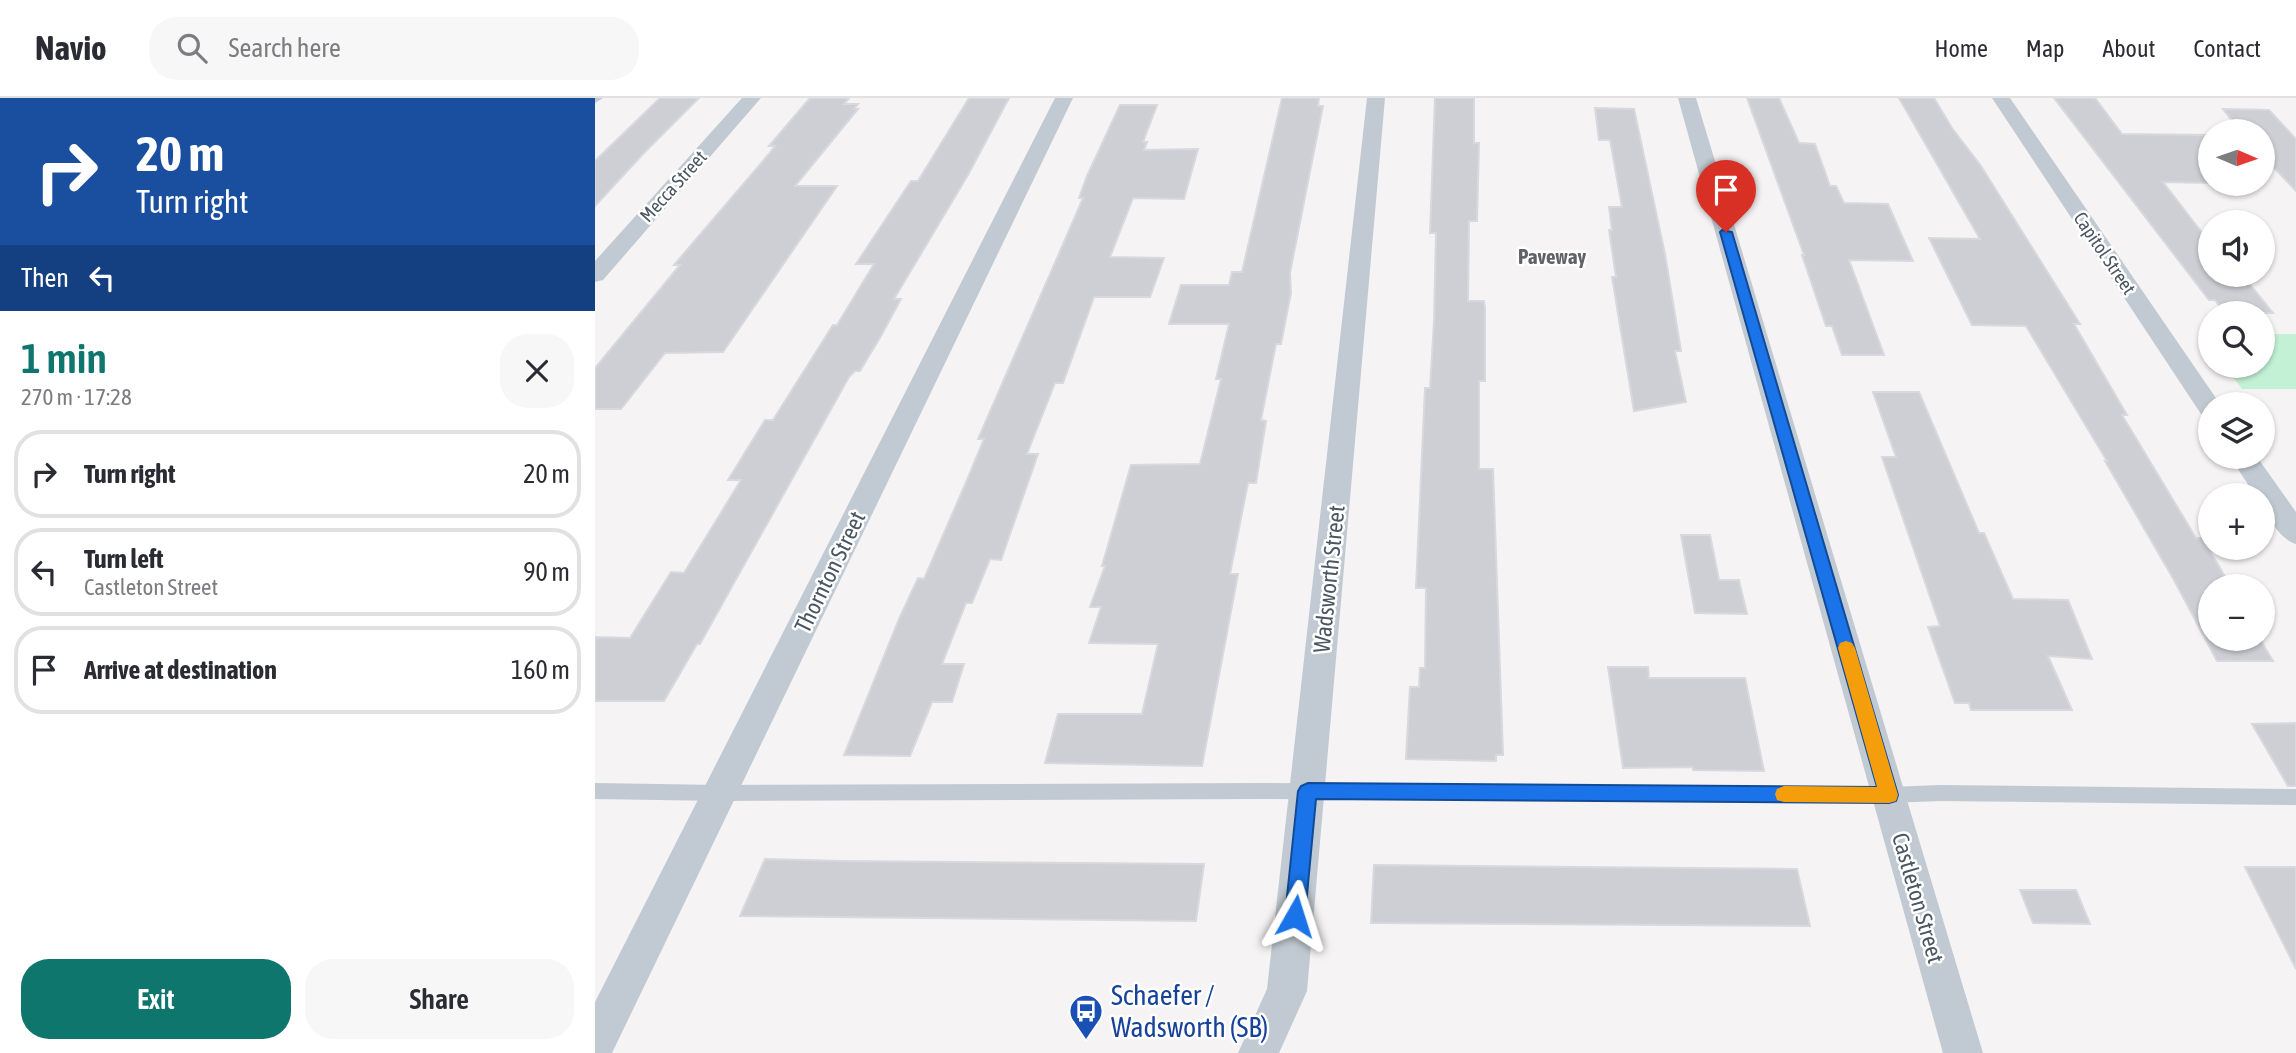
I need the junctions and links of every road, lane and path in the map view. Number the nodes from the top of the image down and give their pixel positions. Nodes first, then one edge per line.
1 (752, 98) edge
2 (1064, 98) edge
3 (1376, 98) edge
4 (1687, 98) edge
5 (2001, 98) edge
6 (595, 275) edge
7 (2199, 392) edge
8 (2251, 469) edge
9 (2296, 534) edge
10 (595, 791) edge
11 (1308, 791) junction
12 (721, 793) junction
13 (1889, 795) junction
14 (2296, 797) edge
15 (595, 1045) edge
16 (1258, 1053) edge
17 (1963, 1053) edge

1 - 6 street, Mecca Street
2 - 12 street, Thornton Street
3 - 11 street, Wadsworth Street
4 - 13 street, Castleton Street
5 - 7 street, Capitol Street
8 - 9 street
10 - 12 lane
11 - 12 lane
11 - 13 lane
11 - 16 street, Wadsworth Street
12 - 15 street, Thornton Street
13 - 14 lane
13 - 17 street, Castleton Street

